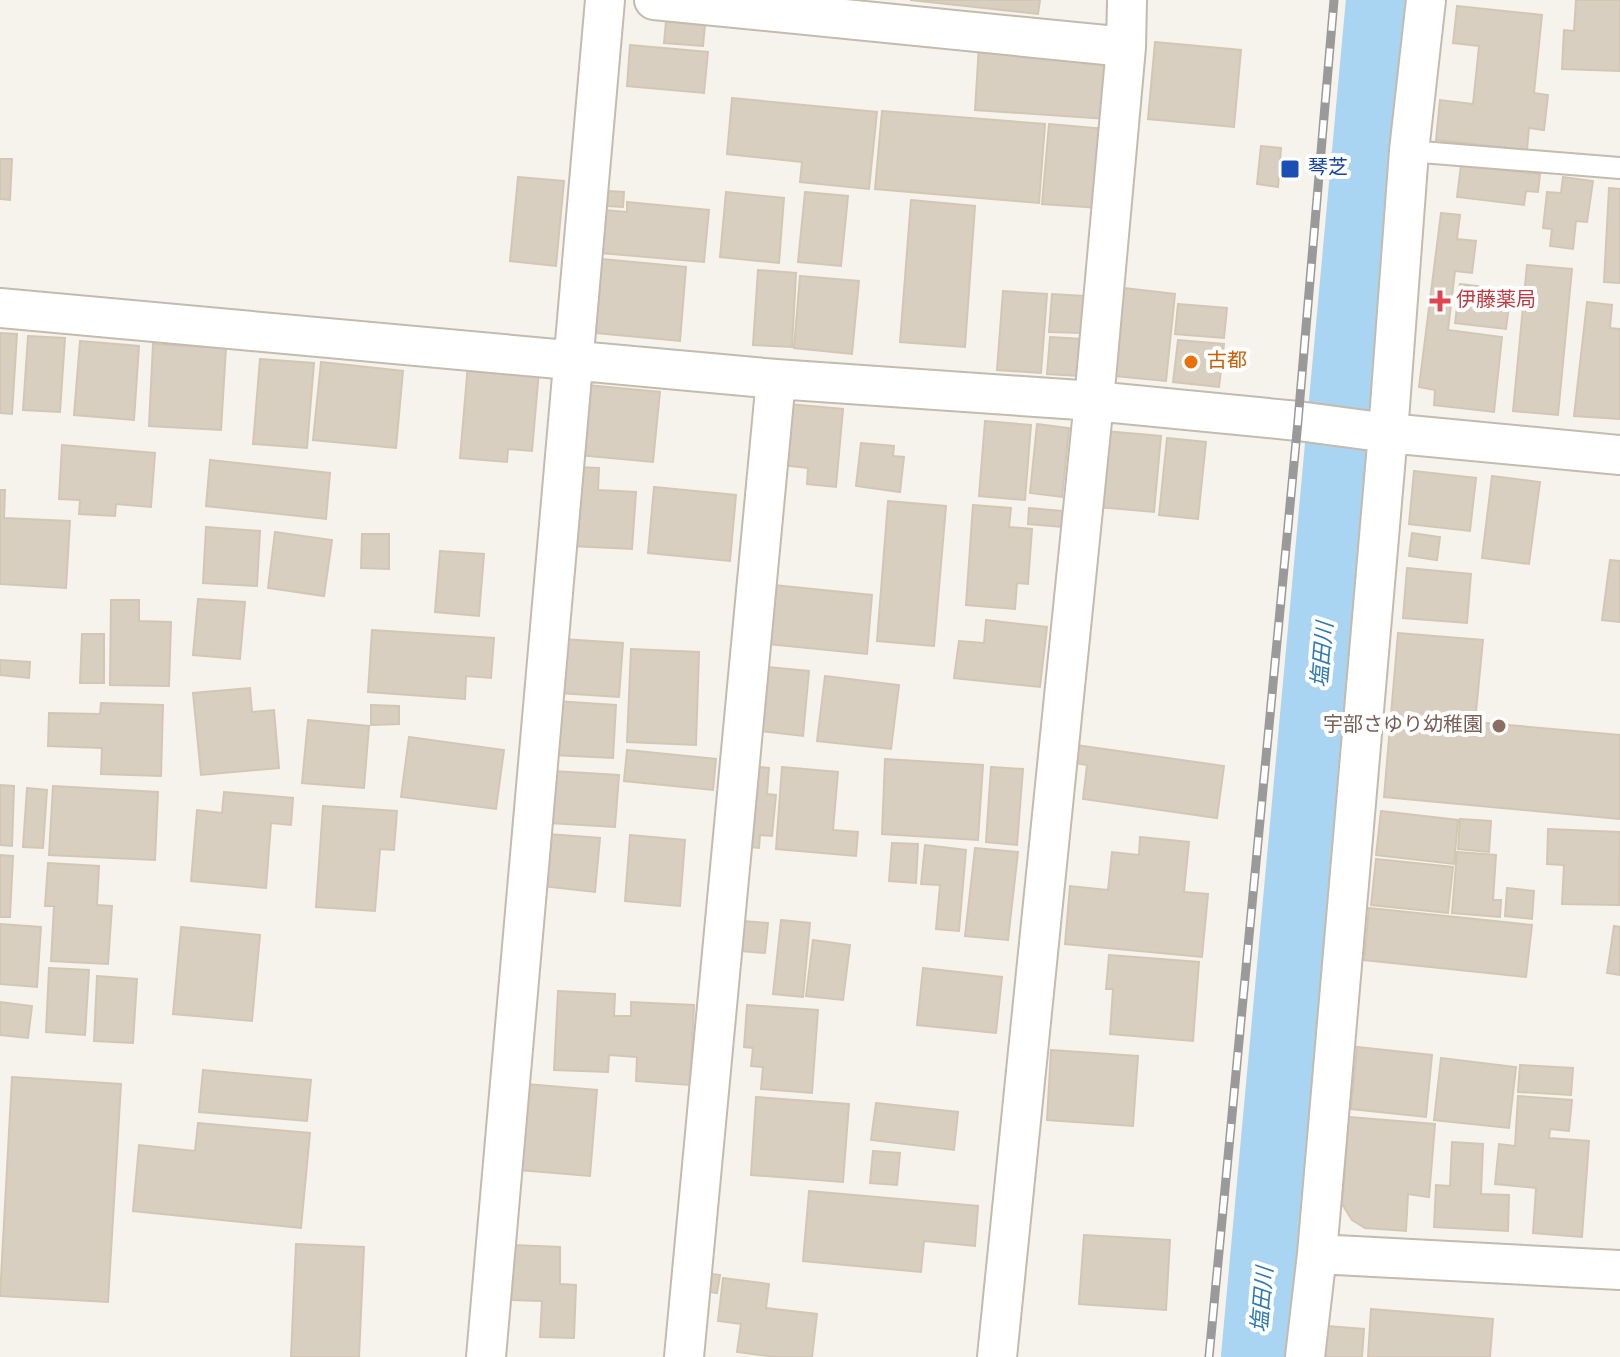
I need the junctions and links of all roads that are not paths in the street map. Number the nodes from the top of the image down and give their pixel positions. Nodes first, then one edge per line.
1 (605, 0) edge
2 (654, 0) edge
3 (1127, 0) edge
4 (1426, 0) edge
5 (1126, 47) junction
6 (1409, 151) junction
7 (1620, 168) edge
8 (0, 308) edge
9 (574, 359) junction
10 (776, 379) junction
11 (1094, 401) junction
12 (1382, 432) junction
13 (1620, 455) edge
14 (1317, 1254) junction
15 (1620, 1270) edge
16 (486, 1357) edge
17 (684, 1357) edge
18 (997, 1357) edge
19 (1305, 1357) edge

1 - 9 street
2 - 5 street
3 - 5 street
4 - 6 street
5 - 11 street
6 - 7 lane
6 - 12 street
8 - 9 street
9 - 10 street
9 - 16 street
10 - 11 street
10 - 17 street
11 - 12 street
11 - 18 street
12 - 13 street
12 - 14 street
14 - 15 street
14 - 19 street

